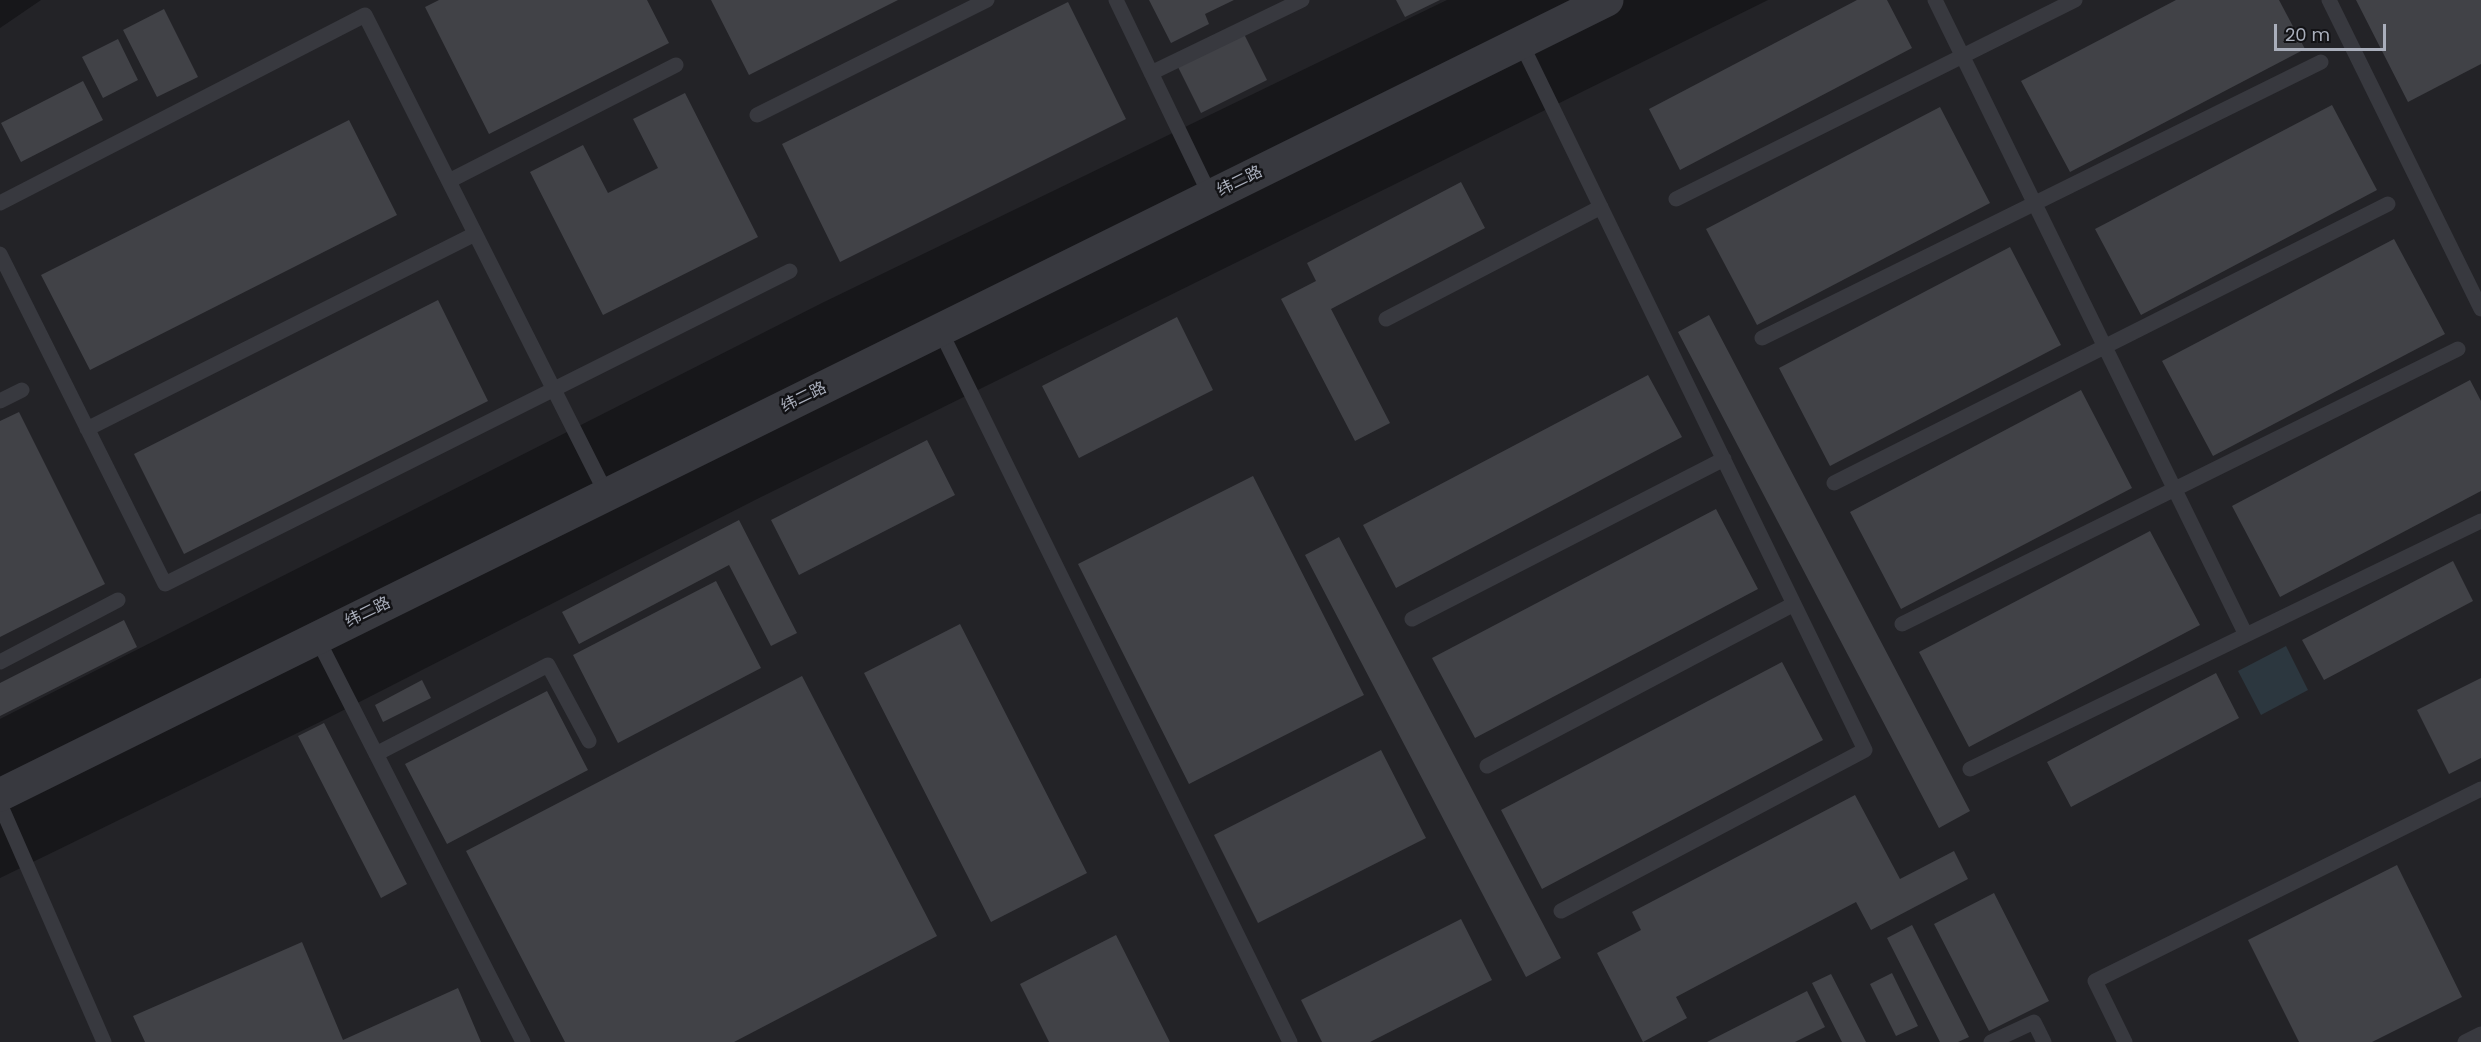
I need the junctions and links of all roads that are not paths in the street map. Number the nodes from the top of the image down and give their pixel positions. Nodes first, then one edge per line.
1 (987, 0) edge
2 (1116, 0) edge
3 (1302, 0) edge
4 (1935, 0) edge
5 (2075, 0) edge
6 (2329, 0) edge
7 (1596, 3) edge
8 (1521, 43) junction
9 (1962, 56) junction
10 (2320, 62) dead end
11 (676, 65) dead end
12 (1151, 73) junction
13 (757, 116) dead end
14 (448, 181) junction
15 (1211, 197) junction
16 (1676, 199) dead end
17 (0, 203) edge
18 (2035, 204) junction
19 (2388, 204) dead end
20 (1601, 207) junction
21 (475, 234) junction
22 (0, 254) edge
23 (790, 271) dead end
24 (2481, 309) edge
25 (1386, 319) dead end
26 (940, 330) junction
27 (1762, 339) dead end
28 (2105, 347) junction
29 (2458, 349) dead end
30 (22, 390) dead end
31 (554, 391) junction
32 (0, 401) edge
33 (87, 429) junction
34 (1724, 459) junction
35 (1834, 483) dead end
36 (2175, 488) junction
37 (607, 495) junction
38 (2481, 521) edge
39 (118, 600) dead end
40 (1794, 604) junction
41 (1412, 619) dead end
42 (1902, 624) dead end
43 (2246, 635) junction
44 (317, 639) junction
45 (0, 662) edge
46 (589, 741) dead end
47 (375, 754) junction
48 (1487, 766) dead end
49 (1970, 769) dead end
50 (2481, 789) edge
51 (0, 795) edge
52 (0, 804) edge
53 (1561, 911) dead end
54 (2481, 1034) edge
55 (104, 1042) edge
56 (523, 1042) edge
57 (1290, 1042) edge
58 (1990, 1042) edge
59 (2044, 1042) edge
60 (2125, 1042) edge
61 (2465, 1042) edge

1 - 13 lane
2 - 12 lane
3 - 12 lane
4 - 9 lane
5 - 9 lane
6 - 24 lane
7 - 8 street, 纬二路
8 - 15 street, 纬二路
8 - 20 lane
9 - 16 lane
9 - 18 lane
10 - 18 lane
11 - 14 lane
12 - 15 lane
14 - 17 lane
14 - 21 lane
15 - 26 street, 纬二路
18 - 27 lane
18 - 28 lane
19 - 28 lane
20 - 25 lane
20 - 34 lane
21 - 31 lane
21 - 33 lane
22 - 33 lane
23 - 31 lane
26 - 37 street, 纬二路
26 - 57 lane
28 - 35 lane
28 - 36 lane
29 - 36 lane
30 - 32 lane
31 - 33 lane
31 - 37 lane
34 - 40 lane
34 - 41 lane
36 - 42 lane
36 - 43 lane
37 - 44 street, 纬二路
38 - 43 lane
39 - 45 lane
40 - 48 lane
40 - 53 lane
43 - 49 lane
44 - 47 lane
44 - 51 street, 纬二路
46 - 47 lane
47 - 56 lane
50 - 60 lane
52 - 55 lane
54 - 61 lane
58 - 59 lane

